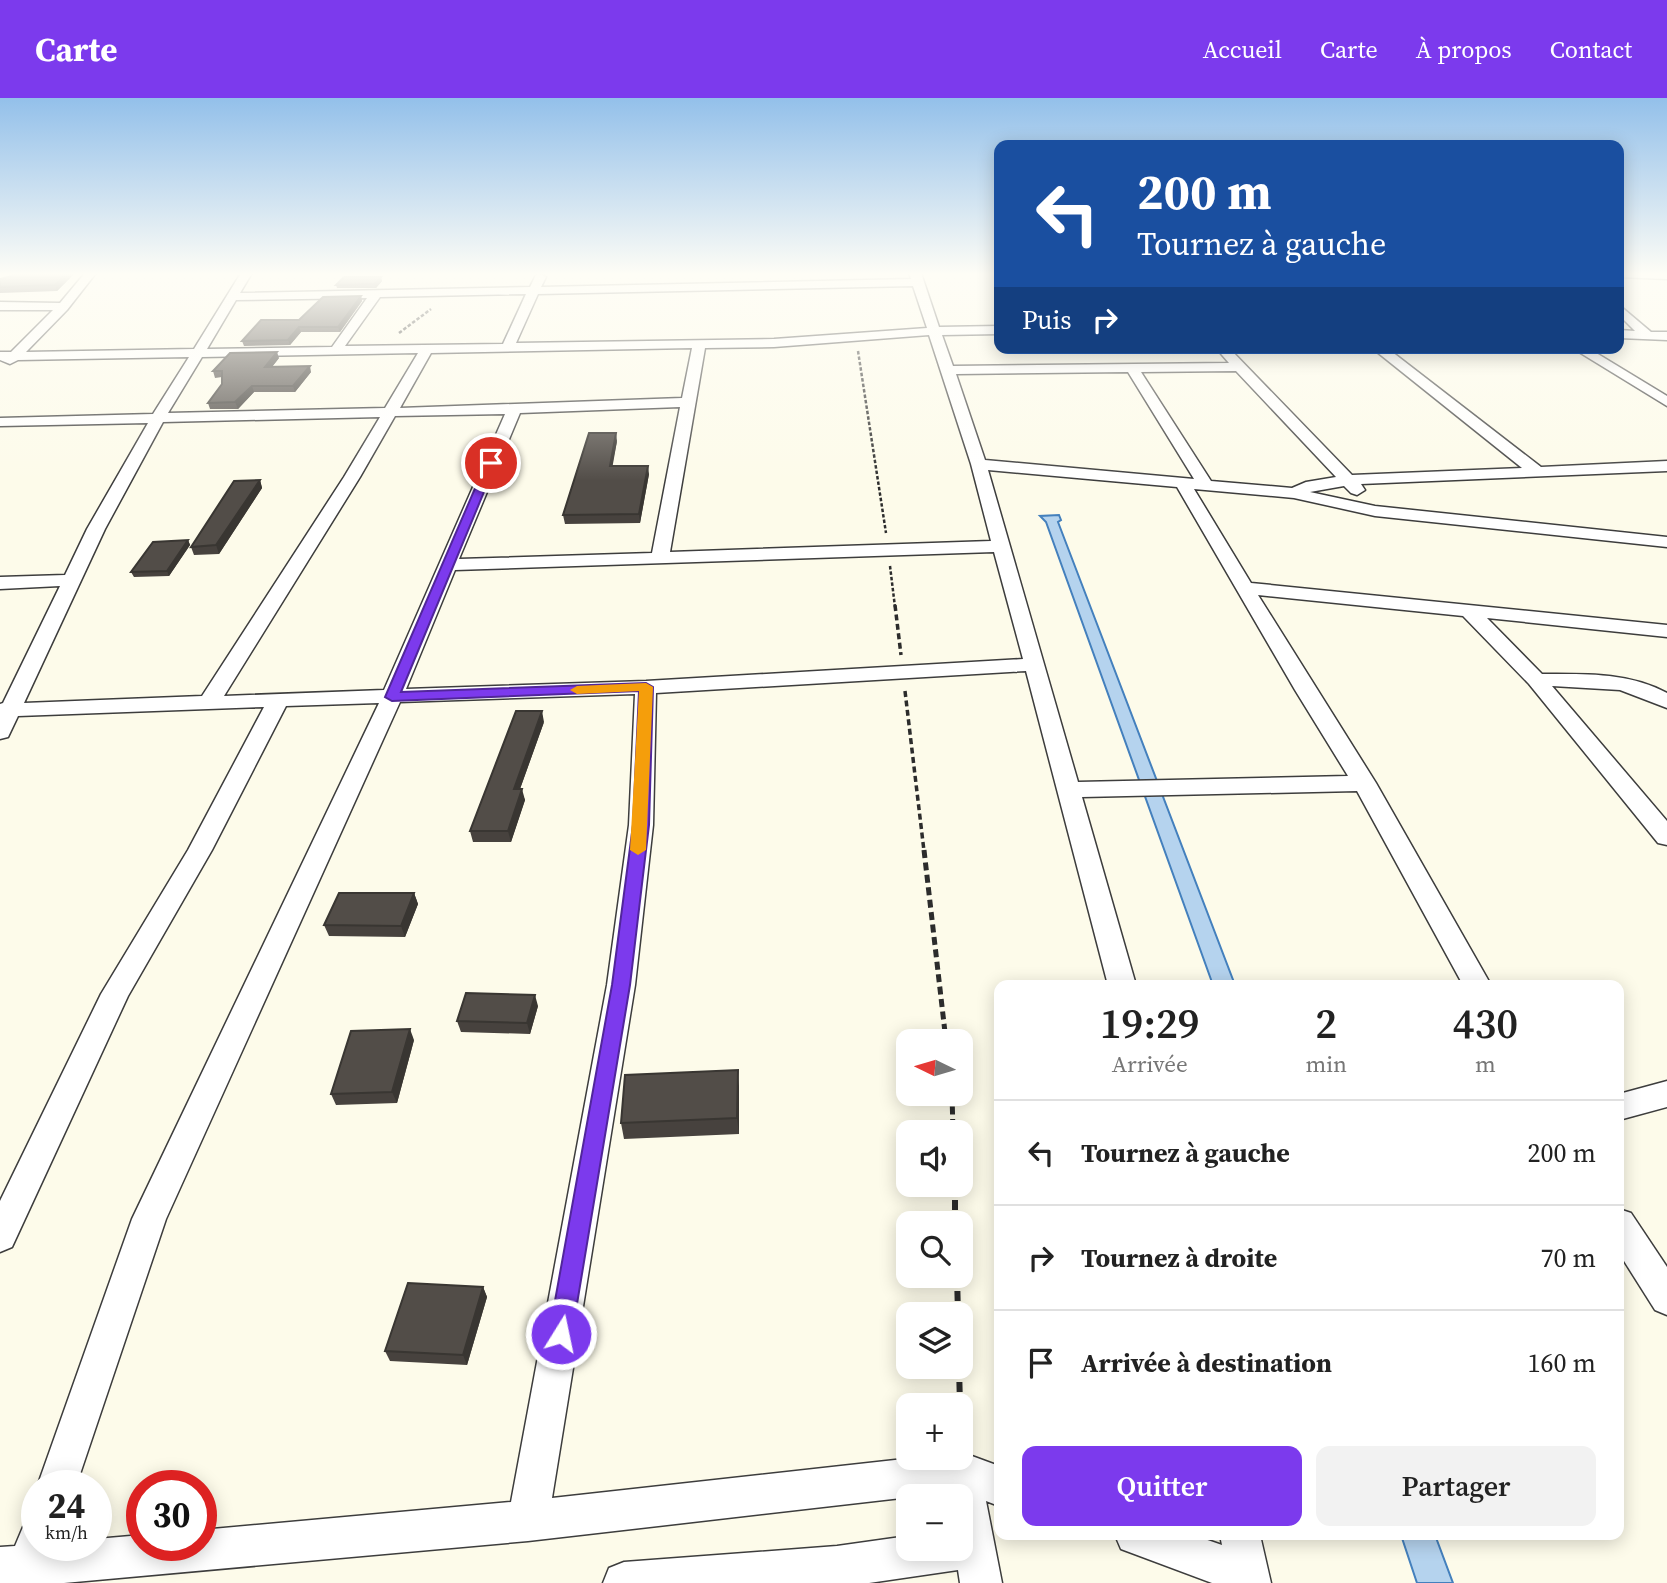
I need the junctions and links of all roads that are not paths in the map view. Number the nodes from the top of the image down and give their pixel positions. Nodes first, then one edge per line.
1 (28, 342) edge
2 (203, 342) edge
3 (341, 342) edge
4 (510, 342) edge
5 (770, 342) edge
6 (939, 342) edge
7 (699, 345) junction
8 (508, 346) junction
9 (427, 348) junction
10 (336, 350) junction
11 (198, 351) junction
12 (1227, 354) edge
13 (1386, 354) edge
14 (1588, 354) edge
15 (15, 355) junction
16 (0, 356) edge
17 (1239, 367) junction
18 (1132, 368) junction
19 (949, 370) junction
20 (0, 372) edge
21 (688, 402) junction
22 (1667, 402) edge
23 (514, 409) junction
24 (389, 412) junction
25 (157, 419) junction
26 (0, 422) edge
27 (979, 464) junction
28 (1667, 466) edge
29 (1538, 472) junction
30 (1349, 480) junction
31 (1183, 482) junction
32 (1206, 485) junction
33 (1294, 493) junction
34 (1375, 511) junction
35 (1667, 542) edge
36 (1000, 546) junction
37 (660, 556) junction
38 (448, 565) junction
39 (72, 579) junction
40 (0, 583) edge
41 (1246, 588) junction
42 (1469, 611) junction
43 (1667, 631) edge
44 (1032, 665) junction
45 (1536, 680) junction
46 (646, 687) junction
47 (392, 697) junction
48 (278, 701) junction
49 (1667, 702) edge
50 (208, 704) junction
51 (6, 710) edge
52 (0, 732) edge
53 (1364, 783) junction
54 (1070, 789) junction
55 (1667, 837) edge
56 (1121, 980) edge
57 (1474, 980) edge
58 (1667, 1094) edge
59 (1624, 1106) edge
60 (1624, 1232) edge
61 (0, 1236) edge
62 (1667, 1298) edge
63 (62, 1470) edge
64 (961, 1472) junction
65 (994, 1484) edge
66 (528, 1521) junction
67 (1148, 1540) edge
68 (1241, 1540) edge
69 (22, 1565) edge
70 (977, 1565) edge
71 (1249, 1579) edge
72 (624, 1583) edge

1 - 15 street
2 - 11 street
3 - 10 street
4 - 8 street
5 - 7 street
6 - 19 street
7 - 8 street
7 - 21 street
8 - 9 street
9 - 10 street
9 - 24 street
10 - 11 street
11 - 15 street
11 - 25 street
12 - 17 street
13 - 29 street
14 - 22 street
15 - 16 street
15 - 20 street
17 - 18 street
17 - 30 street
18 - 19 street
18 - 32 street
19 - 27 street
21 - 23 street
21 - 37 street
23 - 24 street
23 - 38 street
24 - 25 street
24 - 50 street
25 - 26 street
25 - 39 street
27 - 31 street
27 - 36 street
28 - 29 street
29 - 30 street
30 - 33 street
30 - 34 street
31 - 32 street
31 - 41 street
32 - 33 street
33 - 34 street
34 - 35 street
36 - 37 street
36 - 44 street
37 - 38 street
38 - 47 street
39 - 40 street
39 - 51 street
41 - 42 street
41 - 53 street
42 - 43 street
42 - 45 street
44 - 46 street
44 - 54 street
45 - 49 street
45 - 55 street
46 - 47 street
46 - 66 street
47 - 48 street
47 - 63 street
48 - 50 street
48 - 61 street
50 - 51 street
51 - 52 street
53 - 54 street
53 - 57 street
54 - 56 street
58 - 59 street
60 - 62 street
64 - 65 street
64 - 66 street
64 - 70 street
66 - 69 street
67 - 71 street
68 - 71 street
70 - 72 street

